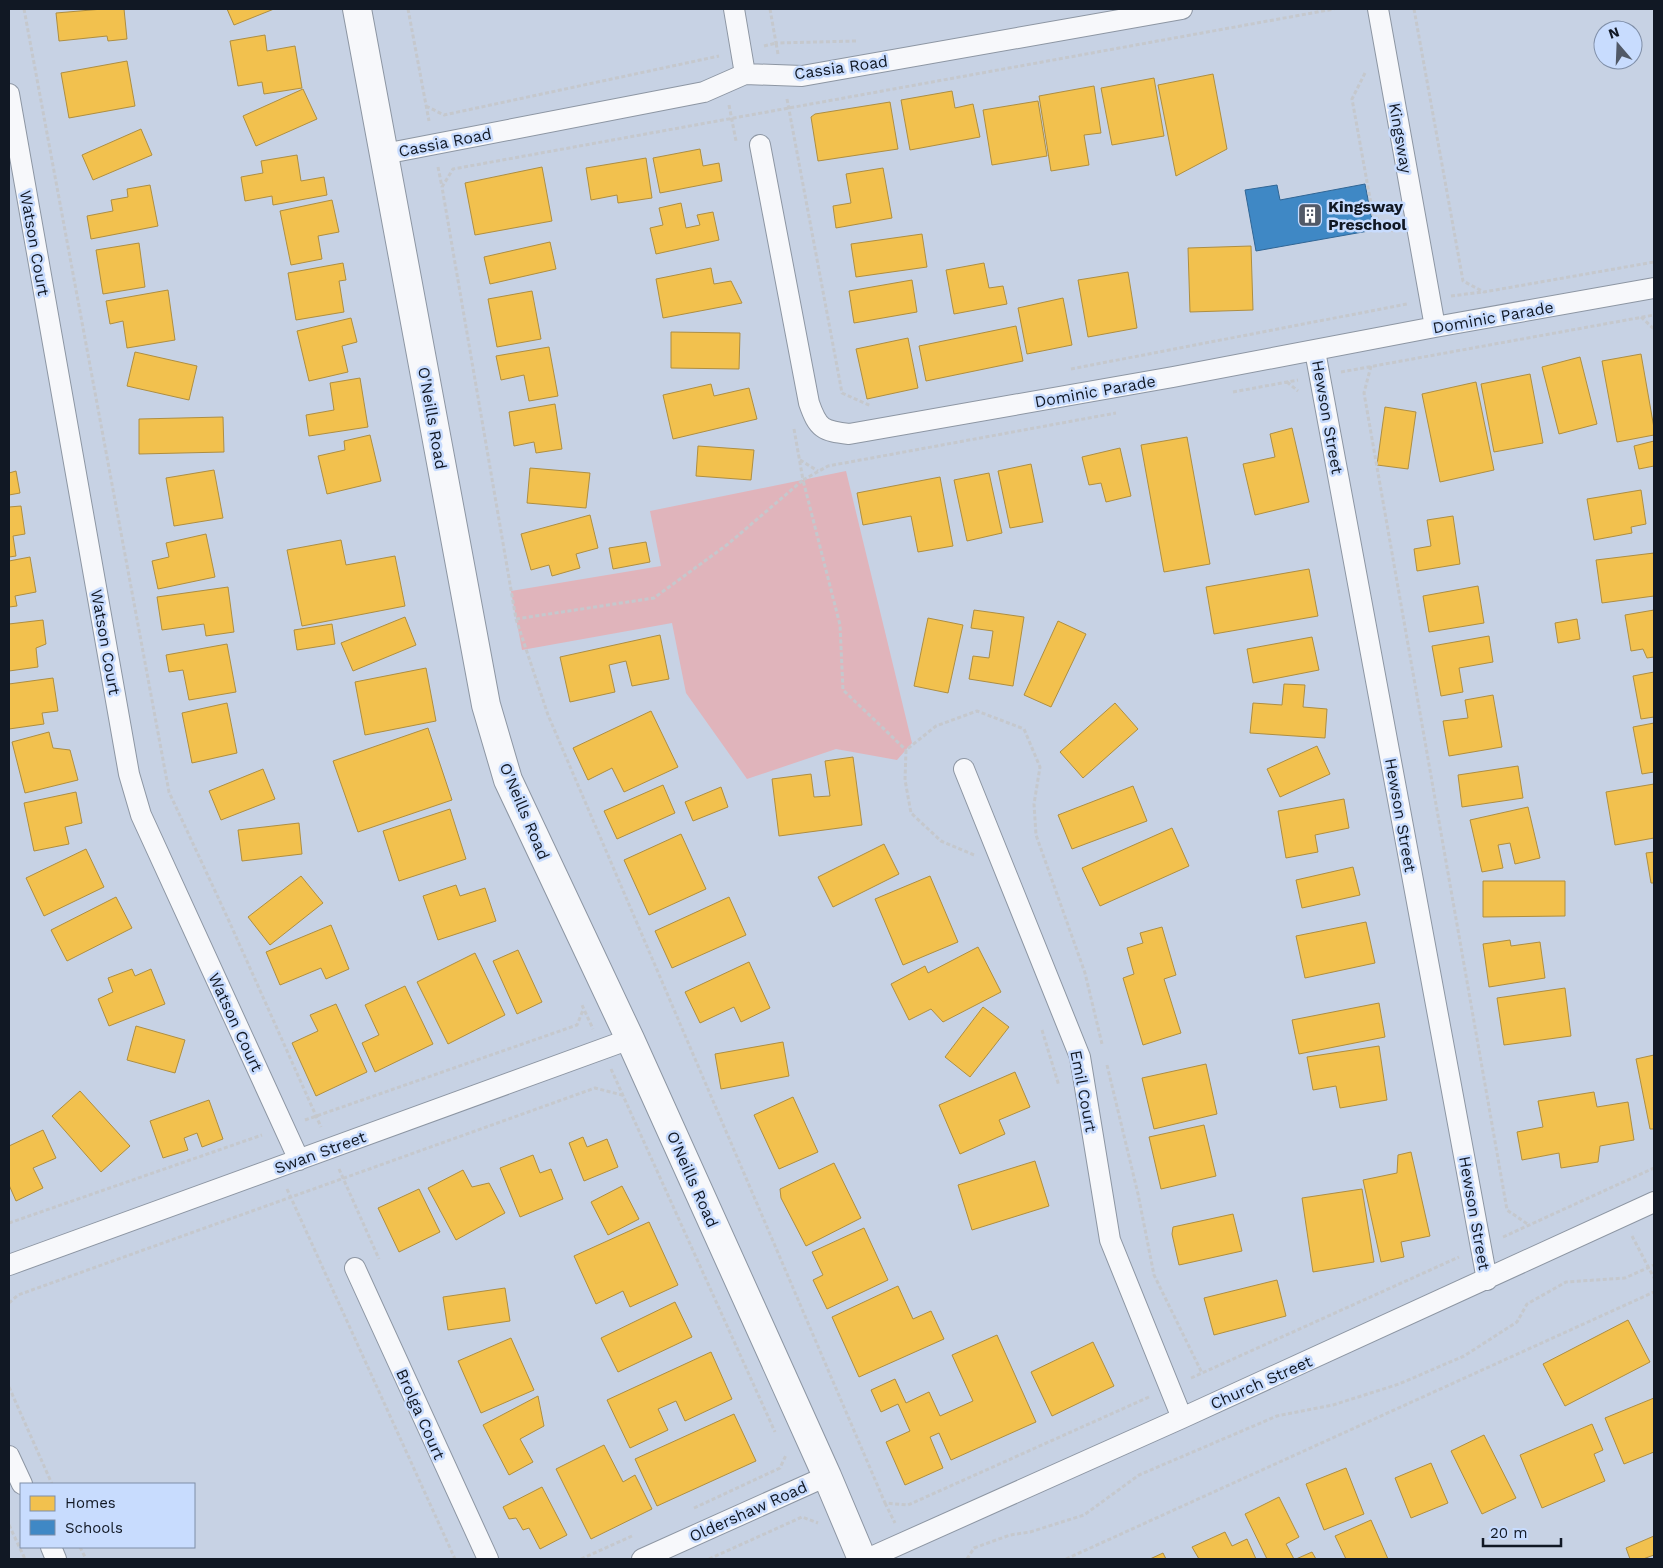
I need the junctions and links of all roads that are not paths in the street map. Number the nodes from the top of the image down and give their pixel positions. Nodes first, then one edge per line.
1 (357, 9) edge
2 (734, 9) edge
3 (1182, 9) edge
4 (1378, 9) edge
5 (745, 74) junction
6 (9, 94) edge
7 (760, 145) dead end
8 (384, 154) junction
9 (1654, 288) edge
10 (1435, 327) junction
11 (1315, 351) junction
12 (964, 769) dead end
13 (630, 1039) junction
14 (299, 1160) junction
15 (1654, 1202) edge
16 (9, 1265) edge
17 (355, 1268) dead end
18 (1487, 1280) junction
19 (1182, 1418) junction
20 (9, 1456) edge
21 (827, 1476) junction
22 (22, 1483) edge
23 (488, 1559) edge
24 (642, 1559) edge
25 (862, 1559) edge
26 (867, 1559) edge

1 - 8 street, O'Neills Road
2 - 5 street
3 - 5 street, Cassia Road
4 - 10 street, Kingsway
5 - 8 street, Cassia Road
6 - 14 street, Watson Court
7 - 11 street, Dominic Parade
8 - 13 street, O'Neills Road
9 - 10 street, Dominic Parade
10 - 11 street, Dominic Parade
11 - 18 street, Hewson Street
12 - 19 street, Emil Court
13 - 14 street, Swan Street
13 - 21 street, O'Neills Road
14 - 16 street, Swan Street
15 - 18 street, Church Street
17 - 23 street, Brolga Court
18 - 19 street, Church Street
19 - 26 street, Church Street
20 - 22 street
21 - 24 street, Oldershaw Road
21 - 25 street, O'Neills Road

